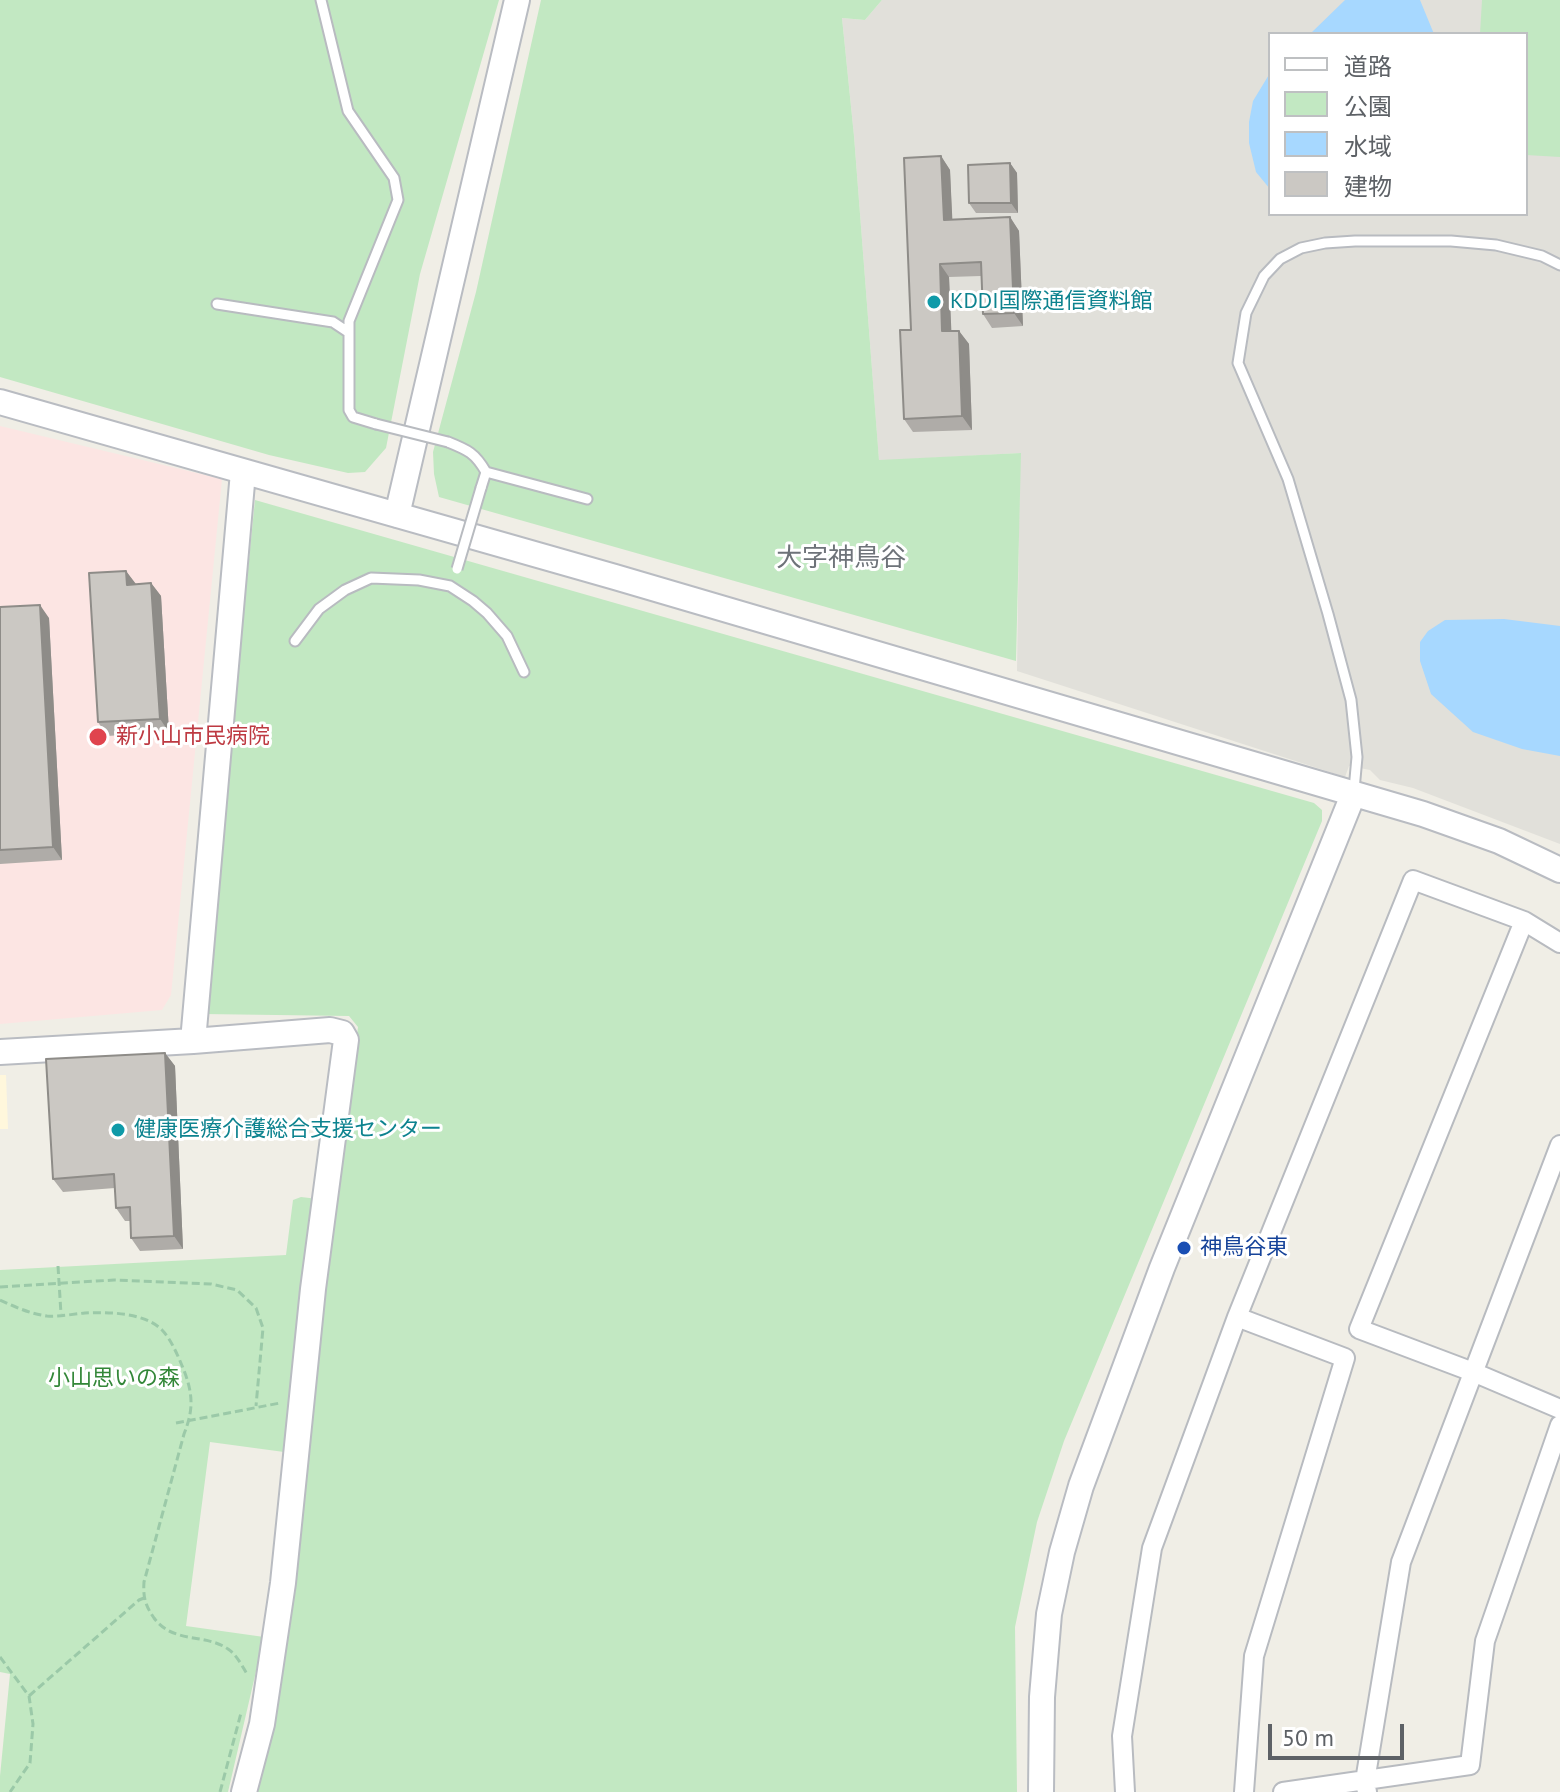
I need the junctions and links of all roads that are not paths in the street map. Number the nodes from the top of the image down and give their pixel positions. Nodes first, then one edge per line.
1 (321, 0) edge
2 (517, 0) edge
3 (1560, 265) edge
4 (217, 304) dead end
5 (348, 332) junction
6 (0, 402) edge
7 (243, 472) junction
8 (486, 472) junction
9 (587, 499) dead end
10 (397, 515) junction
11 (450, 586) junction
12 (295, 641) dead end
13 (524, 672) dead end
14 (1353, 795) junction
15 (1560, 870) edge
16 (1524, 921) junction
17 (1560, 943) edge
18 (193, 1041) junction
19 (0, 1052) edge
20 (1560, 1145) edge
21 (1237, 1317) junction
22 (1473, 1372) junction
23 (1560, 1409) edge
24 (1560, 1425) edge
25 (1366, 1786) edge
26 (244, 1792) edge
27 (1041, 1792) edge
28 (1125, 1792) edge
29 (1244, 1792) edge
30 (1283, 1792) edge

1 - 5 lane
2 - 10 street
3 - 14 lane
4 - 5 lane
5 - 8 lane, bridge
6 - 7 street
7 - 10 street
7 - 18 street
8 - 9 lane
8 - 11 lane, bridge
10 - 14 street
11 - 12 lane
11 - 13 lane
14 - 15 street
14 - 27 street
16 - 17 street
16 - 21 street
16 - 22 street
18 - 19 street
18 - 26 street
20 - 22 street
21 - 28 street
21 - 29 street
22 - 23 street
22 - 25 street
24 - 25 street
25 - 30 street

